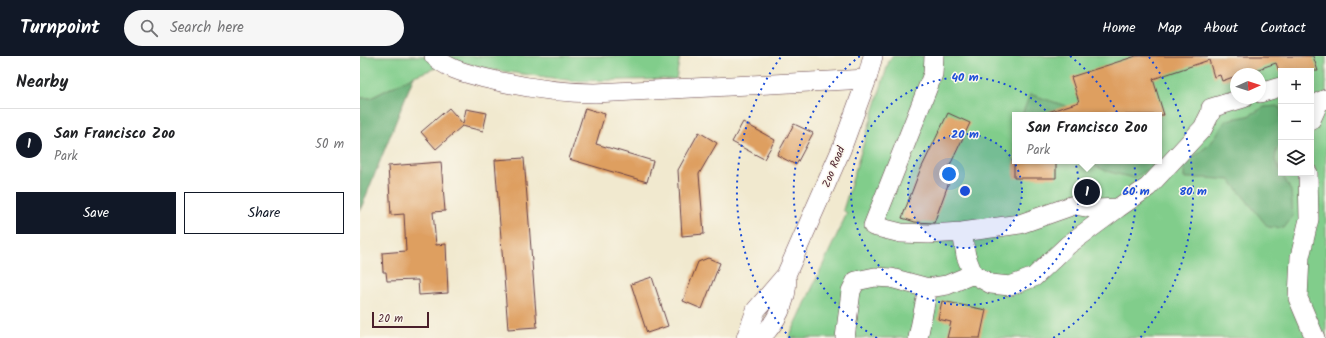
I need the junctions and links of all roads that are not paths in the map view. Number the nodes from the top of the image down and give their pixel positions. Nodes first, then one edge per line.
1 (434, 56) edge
2 (873, 56) edge
3 (934, 56) edge
4 (867, 78) junction
5 (1278, 88) edge
6 (1266, 91) edge
7 (1326, 99) edge
8 (1230, 102) edge
9 (1314, 113) edge
10 (1308, 176) edge
11 (1118, 208) junction
12 (962, 232) junction
13 (973, 274) junction
14 (786, 275) junction
15 (928, 288) junction
16 (746, 338) edge
17 (757, 338) edge
18 (845, 338) edge
19 (918, 338) edge
20 (1315, 338) edge

1 - 4 lane
2 - 4 lane, Zoo Road
3 - 12 lane
4 - 14 lane, Zoo Road
5 - 6 lane
7 - 9 lane
8 - 11 lane
10 - 20 lane
11 - 12 lane
11 - 13 lane
12 - 13 lane
13 - 15 lane
14 - 16 lane, Zoo Road
14 - 17 lane, Zoo Road
15 - 18 lane
15 - 19 lane

